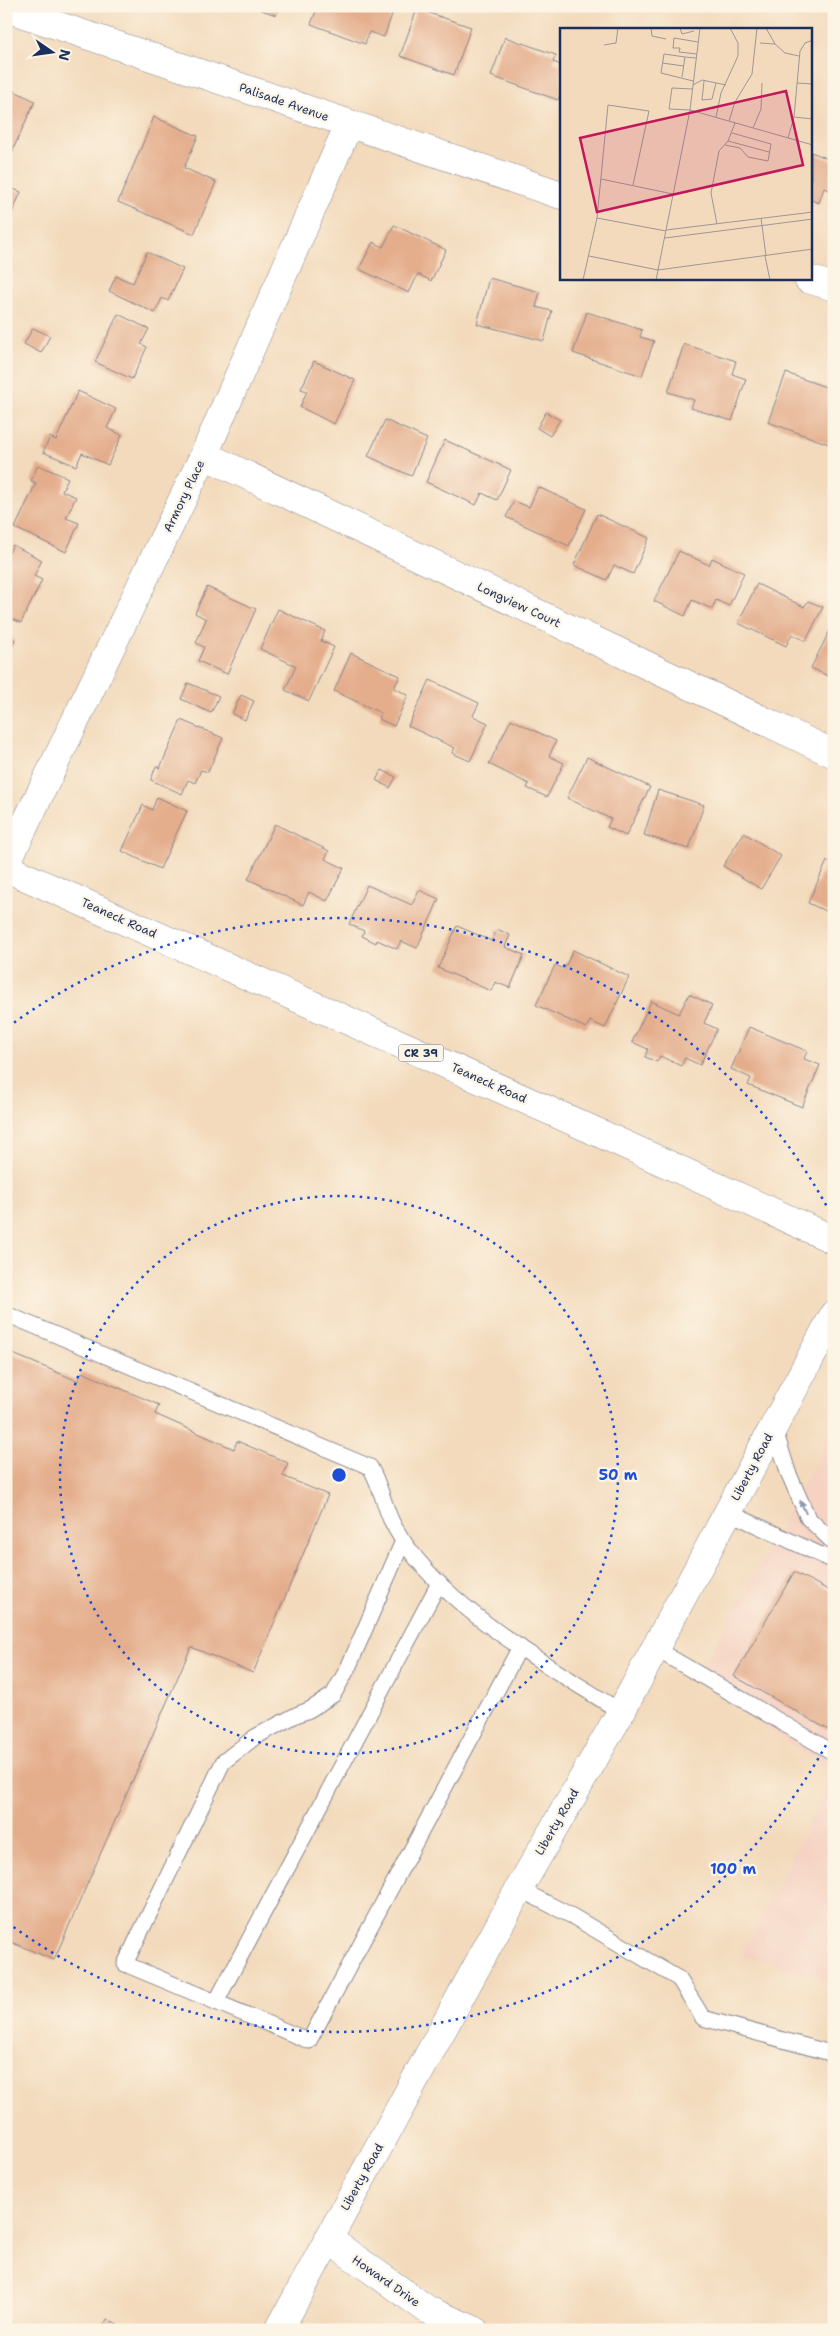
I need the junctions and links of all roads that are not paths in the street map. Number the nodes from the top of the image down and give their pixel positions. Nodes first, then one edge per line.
1 (6, 8) edge
2 (349, 124) junction
3 (560, 195) edge
4 (811, 280) edge
5 (834, 287) edge
6 (204, 455) junction
7 (834, 754) edge
8 (6, 864) edge
9 (6, 868) edge
10 (834, 1240) edge
11 (6, 1314) edge
12 (834, 1314) edge
13 (774, 1426) junction
14 (728, 1512) junction
15 (403, 1541) junction
16 (834, 1543) edge
17 (834, 1561) edge
18 (438, 1583) junction
19 (520, 1647) junction
20 (654, 1648) junction
21 (621, 1712) junction
22 (834, 1752) edge
23 (518, 1889) junction
24 (216, 2002) junction
25 (834, 2054) edge
26 (328, 2240) junction
27 (279, 2330) edge
28 (474, 2330) edge

1 - 2 street, Palisade Avenue
2 - 3 street, Palisade Avenue
2 - 6 street, Armory Place
4 - 5 street
6 - 7 street, Longview Court
6 - 8 street, Armory Place
9 - 10 street, Teaneck Road / CR 39
11 - 15 lane
12 - 13 street, Liberty Road
13 - 14 street, Liberty Road
16 -> 13 lane
14 - 17 lane
14 - 20 street, Liberty Road
15 - 18 lane
15 - 24 lane
18 - 19 lane
18 - 24 lane
19 - 21 lane
19 - 24 lane
20 - 21 street, Liberty Road
20 - 22 lane
21 - 23 street, Liberty Road
23 - 25 lane
23 - 26 street, Liberty Road
26 - 27 street, Liberty Road
26 - 28 street, Howard Drive

